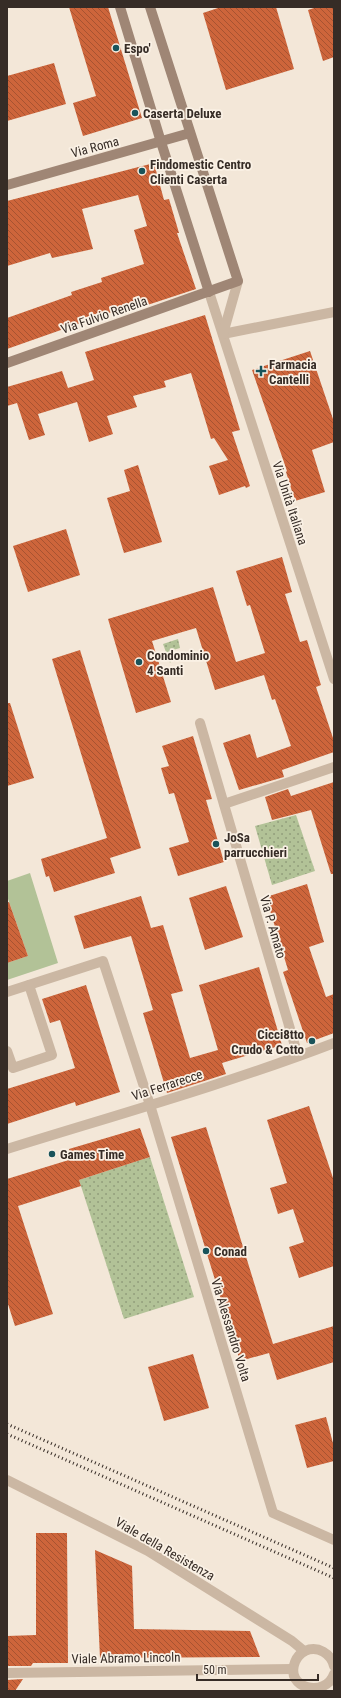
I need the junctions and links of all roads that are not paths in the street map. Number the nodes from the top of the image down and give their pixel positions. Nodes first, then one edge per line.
1 (120, 7) edge
2 (150, 7) edge
3 (190, 133) junction
4 (161, 142) junction
5 (7, 184) edge
6 (238, 281) junction
7 (209, 292) junction
8 (334, 312) edge
9 (223, 334) junction
10 (7, 363) edge
11 (334, 679) edge
12 (200, 723) dead end
13 (334, 767) edge
14 (224, 804) junction
15 (29, 985) junction
16 (7, 992) edge
17 (334, 1043) edge
18 (7, 1051) edge
19 (298, 1056) junction
20 (150, 1105) junction
21 (7, 1149) edge
22 (7, 1480) edge
23 (334, 1540) edge
24 (304, 1651) junction
25 (334, 1666) edge
26 (293, 1670) junction
27 (7, 1673) edge
28 (334, 1674) edge
29 (323, 1690) edge

1 - 4 main road, Via Unità Italiana
2 - 3 main road
3 - 4 main road, Via Roma
3 - 6 main road
4 - 5 main road, Via Roma
4 - 7 main road, Via Unità Italiana
6 - 7 main road
6 - 9 street
7 - 9 street, Via Unità Italiana
7 - 10 main road, Via Fulvio Renella
8 - 9 street
9 - 11 street, Via Unità Italiana
12 - 14 street, Via P. Amato
13 - 14 street
14 - 19 street, Via P. Amato
15 - 16 street
15 - 18 street
15 - 20 street, Via Alessandro Volta
17 - 19 street, Via Ferrarecce
19 - 20 street, Via Ferrarecce
20 - 21 street, Via Ferrarecce
20 - 23 street, Via Alessandro Volta
22 - 24 street, Viale della Resistenza
24 - 25 street
24 - 26 street
26 - 27 street, Viale Abramo Lincoln
26 - 29 street
28 - 29 street

